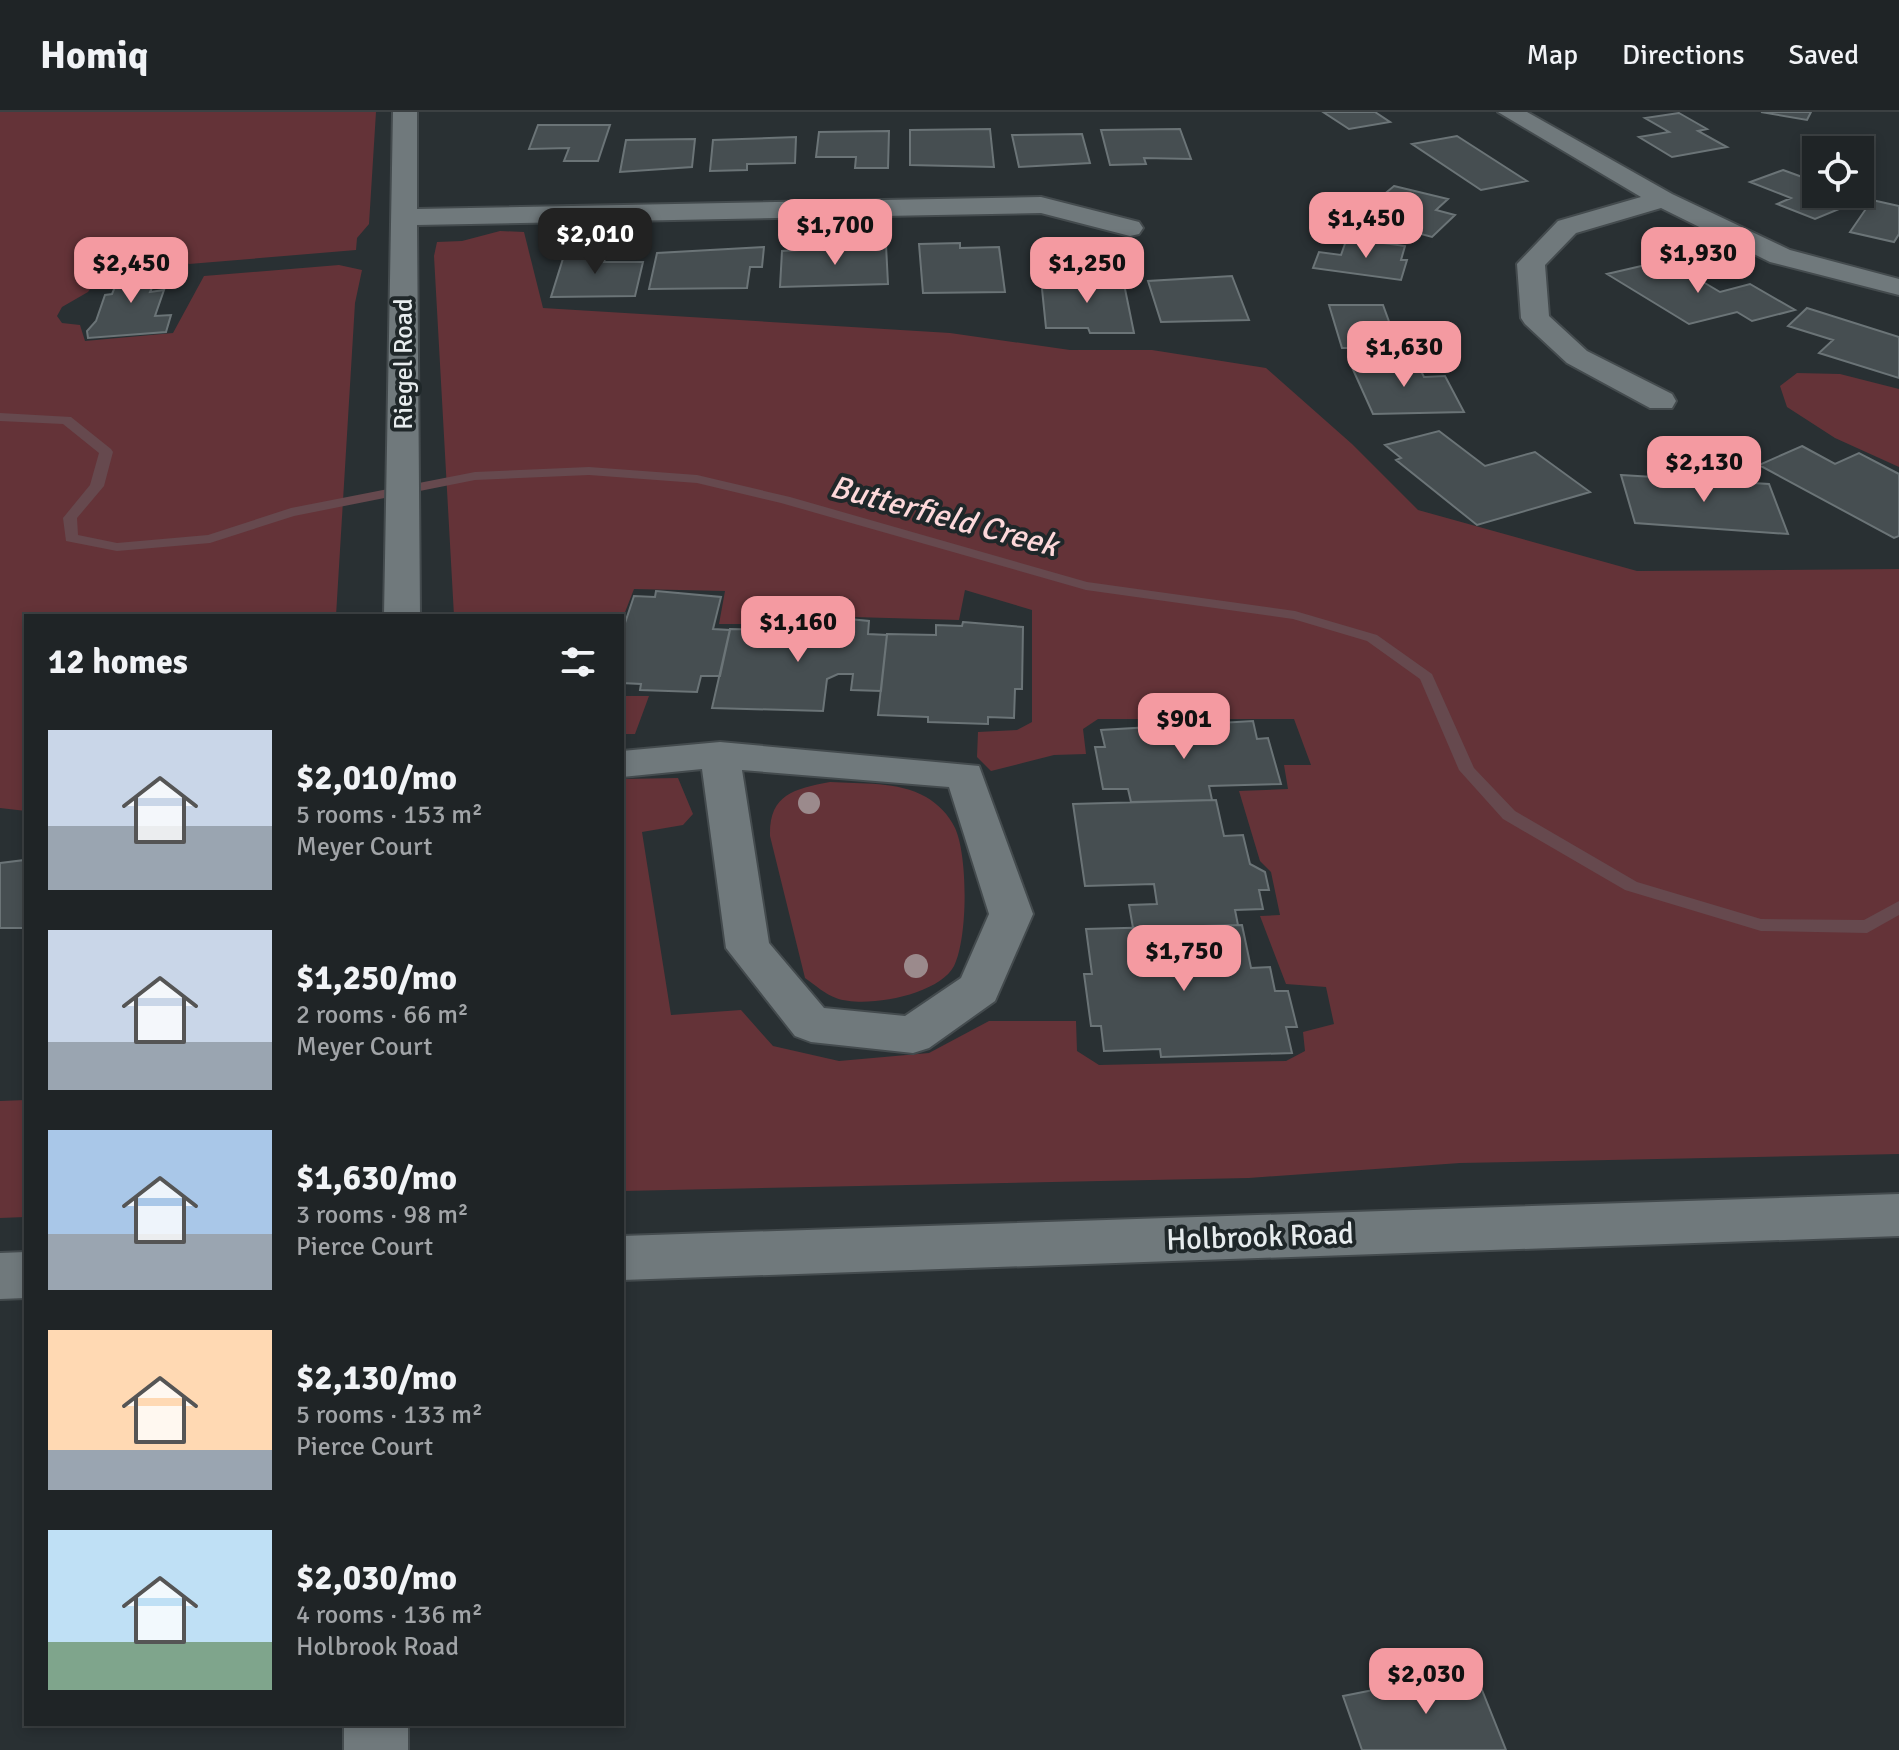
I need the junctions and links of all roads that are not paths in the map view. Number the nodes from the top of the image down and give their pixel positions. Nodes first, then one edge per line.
1 (405, 112) edge
2 (1514, 113) edge
3 (1663, 199) junction
4 (405, 217) junction
5 (1130, 228) dead end
6 (1899, 287) edge
7 (1661, 401) dead end
8 (402, 614) edge
9 (720, 755) junction
10 (624, 764) edge
11 (1899, 1215) edge
12 (624, 1258) edge
13 (24, 1275) edge
14 (0, 1276) edge
15 (376, 1726) edge
16 (376, 1750) edge

1 - 4 street, Riegel Road
2 - 3 street
3 - 6 street
3 - 7 street
4 - 5 street
4 - 8 street, Riegel Road
9 - 9 street
9 - 10 street
11 - 12 street, Holbrook Road
13 - 14 street
15 - 16 street

